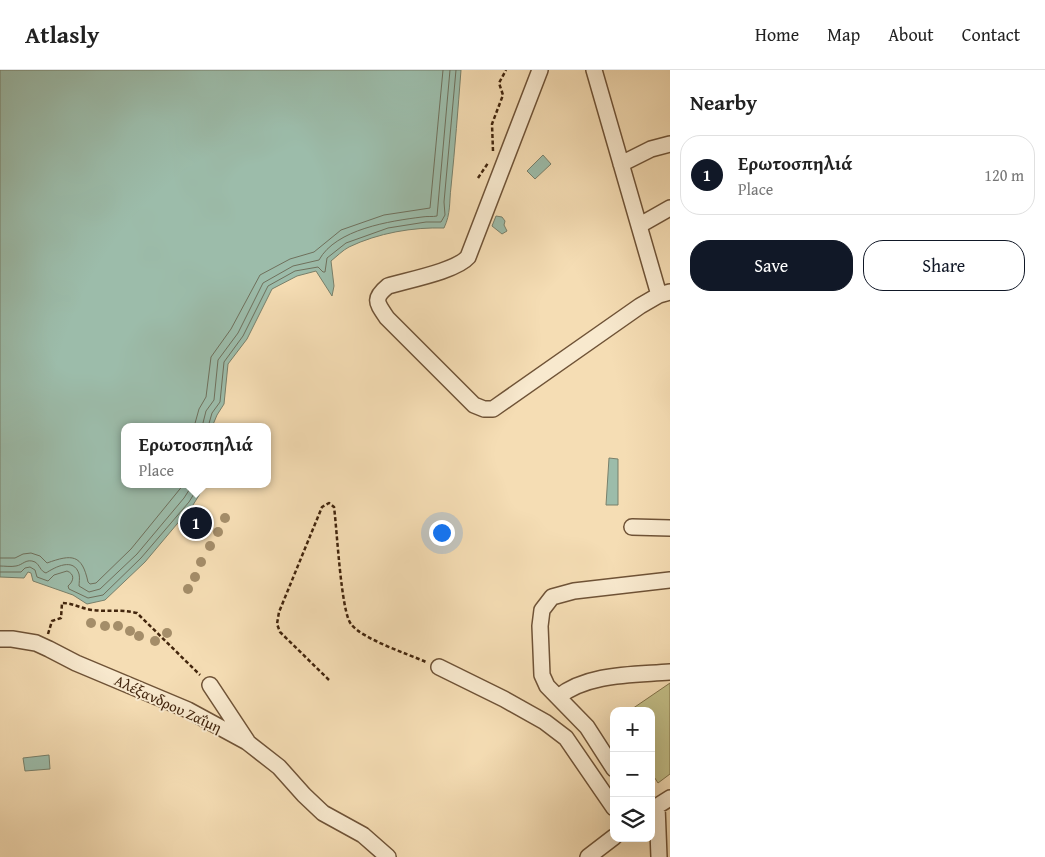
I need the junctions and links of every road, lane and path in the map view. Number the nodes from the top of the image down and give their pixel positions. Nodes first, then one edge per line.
1 (506, 70) edge
2 (540, 70) edge
3 (594, 70) edge
4 (670, 144) edge
5 (493, 155) dead end
6 (488, 162) dead end
7 (621, 164) junction
8 (478, 178) dead end
9 (670, 208) edge
10 (640, 226) junction
11 (665, 294) edge
12 (632, 527) dead end
13 (670, 528) edge
14 (670, 580) edge
15 (0, 640) edge
16 (50, 649) junction
17 (438, 667) joint
18 (670, 672) edge
19 (328, 680) dead end
20 (210, 685) joint
21 (558, 697) junction
22 (247, 742) junction
23 (610, 764) edge
24 (670, 798) edge
25 (610, 802) edge
26 (655, 807) edge
27 (655, 818) edge
28 (610, 840) edge
29 (388, 857) edge
30 (588, 857) edge
31 (659, 857) edge

1 - 5 path
2 - 11 street
3 - 7 street
4 - 7 street
6 - 8 path
7 - 10 street
9 - 10 street
10 - 11 street
12 - 13 street
14 - 21 street
15 - 16 street, Αλέξανδρου Ζαΐμη
16 - 20 path
16 - 22 street, Αλέξανδρου Ζαΐμη
17 - 19 path
17 - 25 street
18 - 21 street
20 - 22 street
21 - 23 street
22 - 29 street, Αλέξανδρου Ζαΐμη
24 - 26 street
27 - 31 street
28 - 30 street

